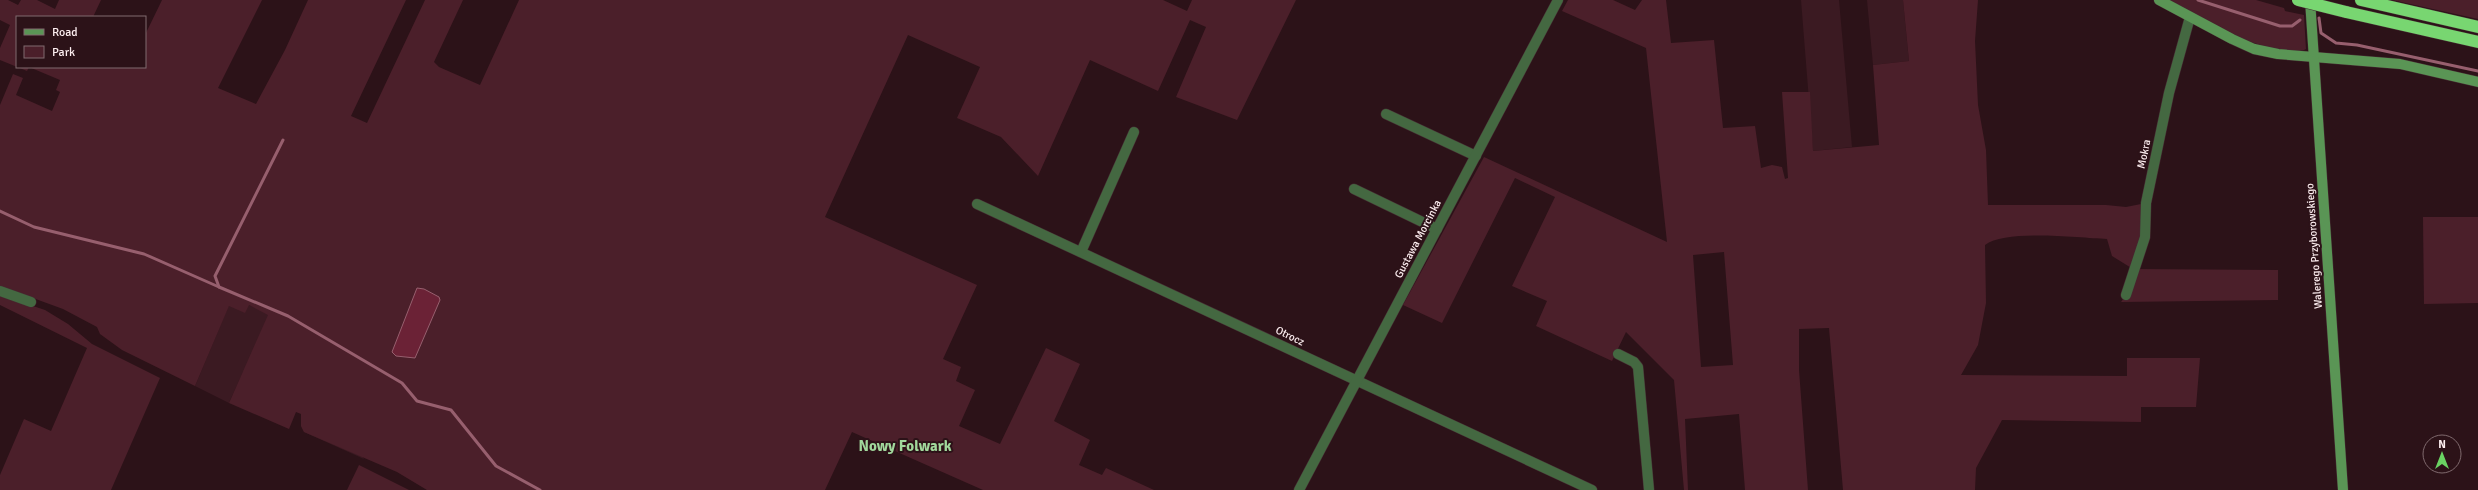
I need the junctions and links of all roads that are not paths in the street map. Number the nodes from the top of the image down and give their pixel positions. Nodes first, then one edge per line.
1 (1558, 0) edge
2 (2160, 0) edge
3 (2298, 0) edge
4 (2310, 0) edge
5 (2361, 0) edge
6 (2190, 16) junction
7 (2478, 27) edge
8 (2478, 42) edge
9 (2314, 57) junction
10 (2478, 82) edge
11 (1386, 114) dead end
12 (1134, 132) dead end
13 (1476, 156) junction
14 (1354, 189) dead end
15 (978, 204) dead end
16 (1437, 229) junction
17 (1080, 252) junction
18 (0, 291) edge
19 (2126, 296) dead end
20 (31, 302) dead end
21 (1618, 354) dead end
22 (1357, 381) junction
23 (1299, 490) edge
24 (1592, 490) edge
25 (1649, 490) edge
26 (2343, 490) edge

1 - 13 street, Gustawa Morcinka
2 - 6 street
3 - 8 highway, bridge
4 - 9 street, Walerego Przyborowskiego
5 - 7 highway
6 - 9 street
6 - 19 street, Mokra
9 - 10 street
9 - 26 street, Walerego Przyborowskiego
11 - 13 street
12 - 17 street
13 - 16 street, Gustawa Morcinka
14 - 16 street
15 - 17 street, Otrocz
16 - 22 street, Gustawa Morcinka
17 - 22 street, Otrocz
18 - 20 street
21 - 25 street
22 - 23 street, Gustawa Morcinka
22 - 24 street, Otrocz

